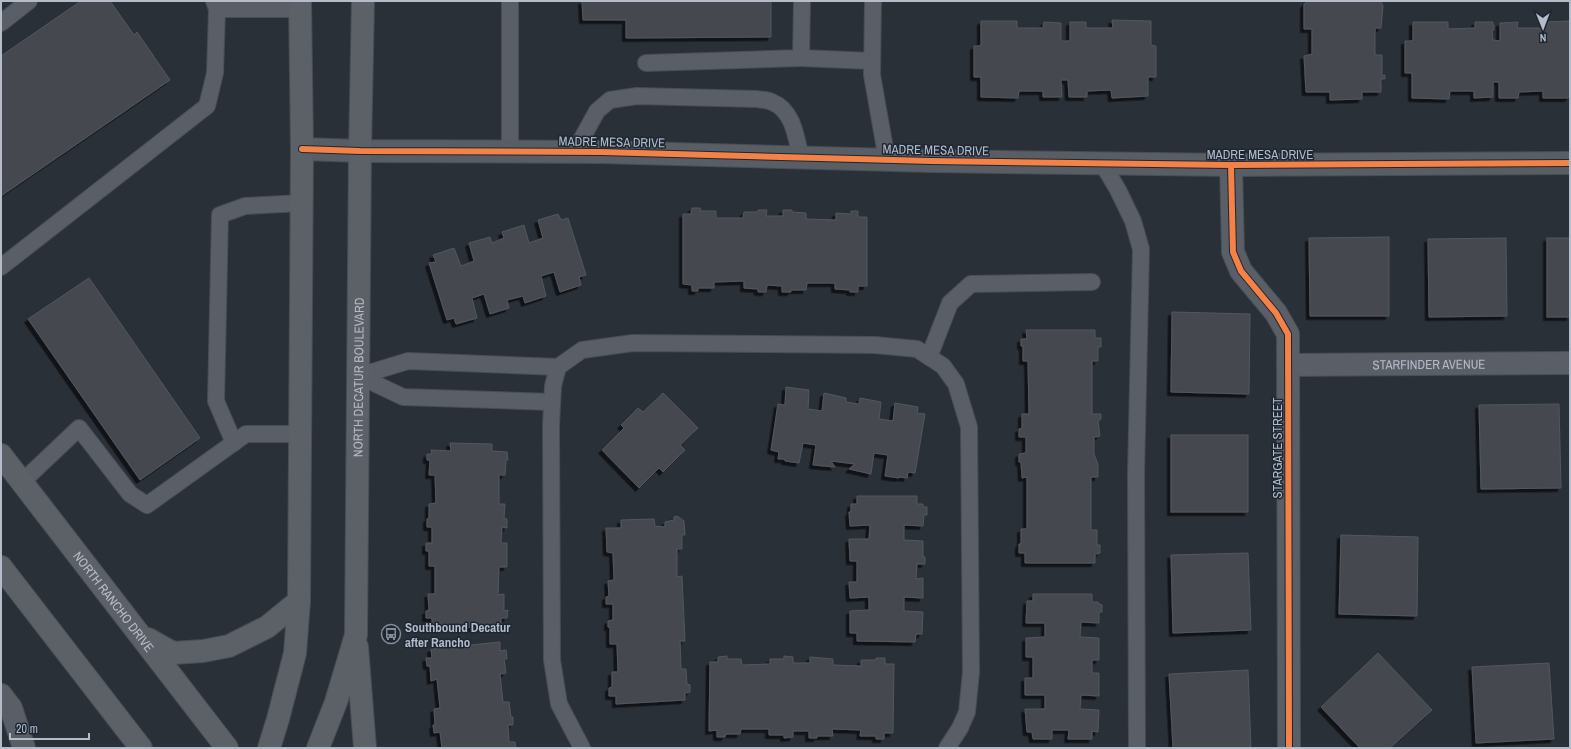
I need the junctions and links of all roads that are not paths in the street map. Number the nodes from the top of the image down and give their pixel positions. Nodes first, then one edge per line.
1 (29, 1) edge
2 (363, 1) edge
3 (510, 1) edge
4 (802, 1) edge
5 (873, 1) edge
6 (215, 5) edge
7 (300, 5) edge
8 (1, 23) edge
9 (801, 58) junction
10 (872, 61) junction
11 (646, 64) dead end
12 (302, 149) junction
13 (360, 152) junction
14 (510, 152) junction
15 (574, 152) junction
16 (801, 158) junction
17 (886, 160) junction
18 (1102, 163) junction
19 (1570, 163) edge
20 (1231, 165) junction
21 (302, 203) junction
22 (1, 267) edge
23 (1092, 282) dead end
24 (929, 357) junction
25 (1570, 363) edge
26 (1288, 365) junction
27 (558, 367) junction
28 (359, 376) junction
29 (552, 402) junction
30 (301, 434) junction
31 (234, 443) junction
32 (1, 455) edge
33 (22, 482) junction
34 (1, 567) edge
35 (299, 601) junction
36 (140, 634) junction
37 (356, 635) junction
38 (1, 695) edge
39 (24, 748) edge
40 (141, 748) edge
41 (226, 748) edge
42 (269, 748) edge
43 (318, 748) edge
44 (365, 748) edge
45 (582, 748) edge
46 (947, 748) edge
47 (1137, 748) edge
48 (1289, 748) edge

1 - 8 lane
2 - 13 main road, NORTH DECATUR BOULEVARD
3 - 14 lane
4 - 9 lane
5 - 10 lane
6 - 7 lane
6 - 22 lane
7 - 12 main road
9 - 10 lane
9 - 11 lane
10 - 17 lane
12 - 13 street, MADRE MESA DRIVE
12 - 21 main road
13 - 14 street, MADRE MESA DRIVE
13 - 28 main road, NORTH DECATUR BOULEVARD
14 - 15 street, MADRE MESA DRIVE
15 - 16 street, MADRE MESA DRIVE
15 - 16 lane
16 - 17 street, MADRE MESA DRIVE
17 - 18 street, MADRE MESA DRIVE
18 - 20 street, MADRE MESA DRIVE
18 - 47 lane
19 - 20 street, MADRE MESA DRIVE
20 - 26 street, STARGATE STREET
21 - 30 main road
21 - 31 lane
23 - 24 lane
24 - 27 lane
24 - 46 lane
25 - 26 street, STARFINDER AVENUE
26 - 48 street, STARGATE STREET
27 - 28 lane
27 - 29 lane
28 - 29 lane
28 - 37 main road, NORTH DECATUR BOULEVARD
29 - 45 lane
30 - 31 lane
30 - 35 main road
31 - 33 lane
32 - 33 main road, NORTH RANCHO DRIVE
33 - 36 main road, NORTH RANCHO DRIVE
34 - 40 main road
35 - 36 main road
35 - 42 main road
36 - 41 main road, NORTH RANCHO DRIVE
37 - 43 main road, NORTH DECATUR BOULEVARD
37 - 44 main road
38 - 39 street

